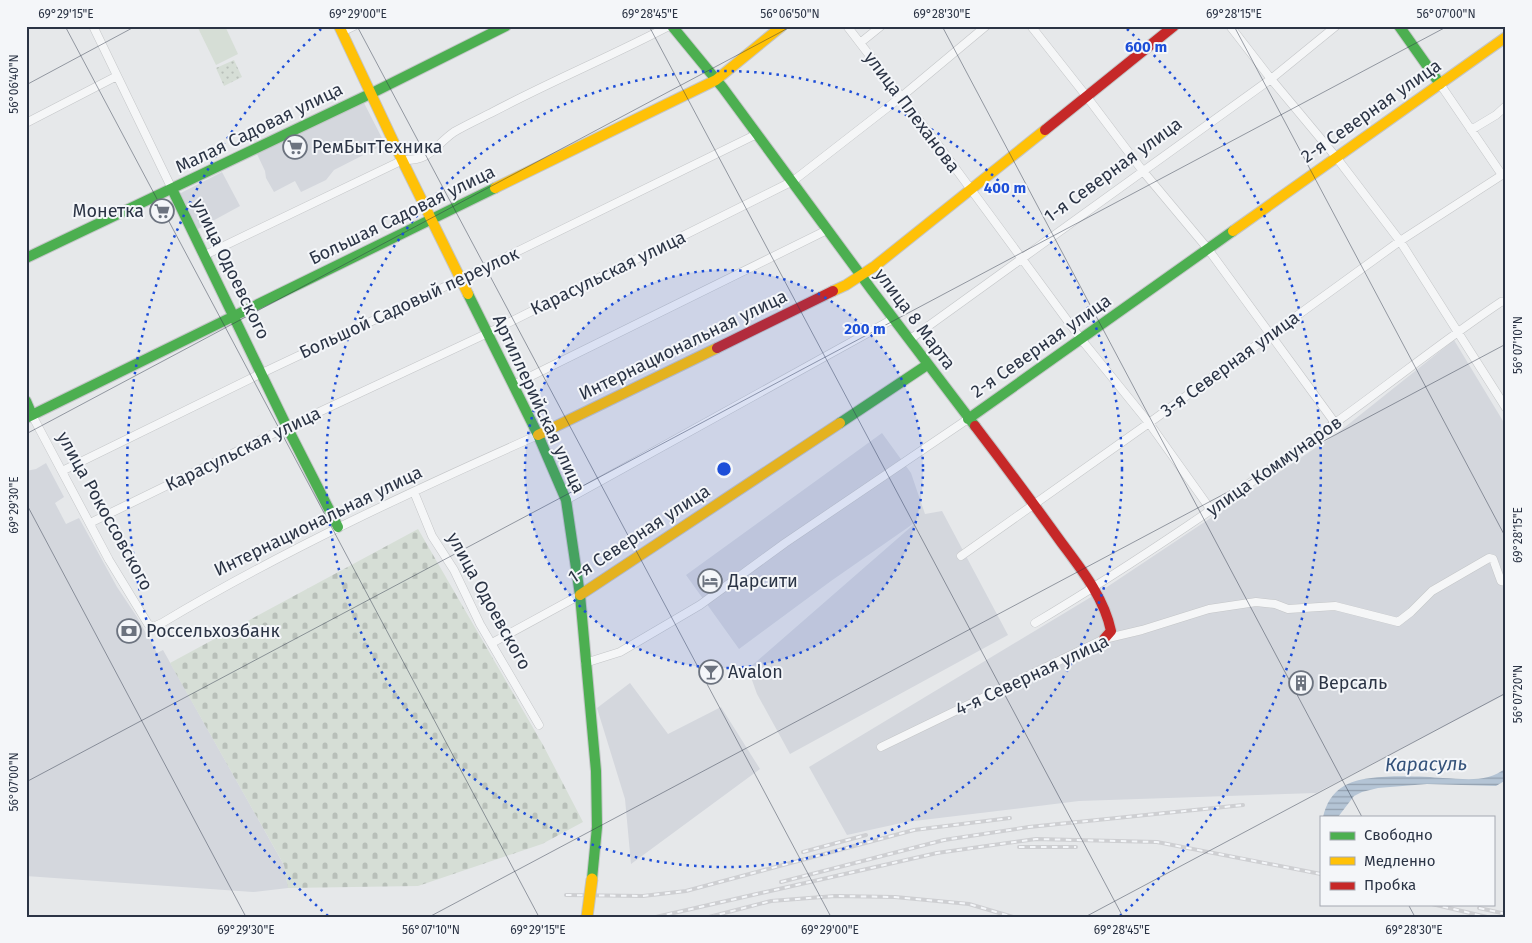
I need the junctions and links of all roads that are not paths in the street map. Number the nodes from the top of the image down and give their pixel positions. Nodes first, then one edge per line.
1 (93, 26) edge
2 (354, 26) edge
3 (506, 26) edge
4 (671, 26) edge
5 (782, 26) edge
6 (848, 26) edge
7 (881, 26) edge
8 (986, 26) edge
9 (1030, 26) edge
10 (1174, 26) edge
11 (1230, 26) edge
12 (1336, 26) edge
13 (1399, 26) edge
14 (340, 29) edge
15 (1506, 37) edge
16 (860, 43) junction
17 (117, 76) junction
18 (1270, 79) junction
19 (716, 80) junction
20 (1440, 84) junction
21 (372, 93) junction
22 (902, 97) junction
23 (1087, 97) junction
24 (1506, 106) edge
25 (26, 124) edge
26 (1471, 130) junction
27 (757, 134) junction
28 (1336, 157) junction
29 (403, 160) junction
30 (1142, 170) junction
31 (793, 181) junction
32 (172, 189) junction
33 (970, 190) junction
34 (432, 220) junction
35 (827, 230) junction
36 (1400, 241) junction
37 (1208, 249) junction
38 (205, 255) junction
39 (26, 258) edge
40 (1022, 259) junction
41 (861, 275) junction
42 (461, 279) junction
43 (1506, 300) edge
44 (235, 317) junction
45 (893, 319) junction
46 (1458, 331) junction
47 (488, 333) junction
48 (1271, 334) junction
49 (1081, 339) junction
50 (909, 340) junction
51 (927, 365) junction
52 (262, 373) junction
53 (513, 385) junction
54 (26, 401) edge
55 (1506, 408) edge
56 (29, 416) edge
57 (968, 419) junction
58 (1149, 423) junction
59 (1335, 423) junction
60 (287, 427) junction
61 (538, 435) junction
62 (62, 471) junction
63 (414, 492) junction
64 (566, 500) junction
65 (1034, 504) junction
66 (1212, 510) junction
67 (90, 523) junction
68 (338, 528) junction
69 (961, 556) dead end
70 (1506, 582) edge
71 (1094, 588) junction
72 (580, 595) junction
73 (162, 623) joint
74 (1036, 623) dead end
75 (1112, 635) junction
76 (492, 643) junction
77 (584, 663) junction
78 (539, 725) dead end
79 (881, 747) dead end
80 (587, 917) edge

1 - 17 street, улица Одоевского
2 - 14 street
3 - 21 street, Малая Садовая улица
4 - 19 street, улица 8 Марта
4 - 29 street
5 - 19 street, Большая Садовая улица
6 - 16 street, улица Плеханова
7 - 16 street
8 - 22 street, Карасульская улица
9 - 23 street
10 - 23 street, Интернациональная улица
11 - 18 street
12 - 18 street, 1-я Северная улица
13 - 20 street
14 - 21 street, Артиллерийская улица
15 - 20 street, 2-я Северная улица
16 - 22 street, улица Плеханова
17 - 25 street
17 - 32 street, улица Одоевского
18 - 28 street
18 - 30 street, 1-я Северная улица
19 - 27 street, улица 8 Марта
19 - 34 street, Большая Садовая улица
20 - 26 street
20 - 28 street, 2-я Северная улица
21 - 29 street, Артиллерийская улица
21 - 32 street, Малая Садовая улица
22 - 31 street, Карасульская улица
22 - 33 street, улица Плеханова
23 - 30 street
23 - 33 street, Интернациональная улица
24 - 26 street
26 - 36 street, 3-я Северная улица
27 - 31 street, улица 8 Марта
27 - 42 street, Большой Садовый переулок
28 - 36 street
28 - 37 street, 2-я Северная улица
29 - 34 street, Артиллерийская улица
29 - 38 street
30 - 37 street
30 - 40 street, 1-я Северная улица
31 - 35 street, улица 8 Марта
31 - 47 street, Карасульская улица
32 - 38 street, улица Одоевского
32 - 39 street, Малая Садовая улица
33 - 40 street, улица Плеханова
33 - 41 street, Интернациональная улица
34 - 42 street, Артиллерийская улица
34 - 44 street, Большая Садовая улица
35 - 41 street, улица 8 Марта
35 - 53 street
36 - 46 street
36 - 48 street, 3-я Северная улица
37 - 48 street
37 - 49 street, 2-я Северная улица
38 - 44 street, улица Одоевского
40 - 49 street, улица Плеханова
40 - 50 street, 1-я Северная улица
41 - 45 street, улица 8 Марта
41 - 61 street, Интернациональная улица
42 - 47 street, Артиллерийская улица
42 - 52 street, Большой Садовый переулок
43 - 46 street, улица Коммунаров
44 - 52 street, улица Одоевского
44 - 56 street, Большая Садовая улица
45 - 50 street, улица 8 Марта
45 - 64 street
46 - 55 street
46 - 59 street, улица Коммунаров
47 - 53 street, Артиллерийская улица
47 - 60 street, Карасульская улица
48 - 58 street, 3-я Северная улица
48 - 59 street
49 - 57 street, 2-я Северная улица
49 - 58 street, улица Плеханова
50 - 51 street, улица 8 Марта
51 - 57 street, улица 8 Марта
51 - 72 street, 1-я Северная улица
52 - 60 street, улица Одоевского
52 - 62 street, Большой Садовый переулок
53 - 61 street, Артиллерийская улица
54 - 56 street, улица Рокоссовского
56 - 62 street, улица Рокоссовского
57 - 65 street, улица 8 Марта
57 - 77 street, 2-я Северная улица
58 - 65 street, 3-я Северная улица
58 - 66 street, улица Плеханова
59 - 66 street, улица Коммунаров
60 - 67 street, Карасульская улица
60 - 68 street, улица Одоевского
61 - 63 street, Интернациональная улица
61 - 64 street, Артиллерийская улица
62 - 67 street, улица Рокоссовского
63 - 68 street, Интернациональная улица
63 - 76 street, улица Одоевского
64 - 72 street, Артиллерийская улица
65 - 69 street, 3-я Северная улица
65 - 71 street, улица 8 Марта
66 - 71 street, улица Коммунаров
67 - 73 street, улица Рокоссовского
68 - 73 street, Интернациональная улица
70 - 75 street, 4-я Северная улица
71 - 74 street, улица Коммунаров
71 - 75 street, улица 8 Марта
72 - 76 street, 1-я Северная улица
72 - 77 street, Артиллерийская улица
75 - 79 street, 4-я Северная улица
76 - 78 street, улица Одоевского
77 - 80 street, Артиллерийская улица, bridge

